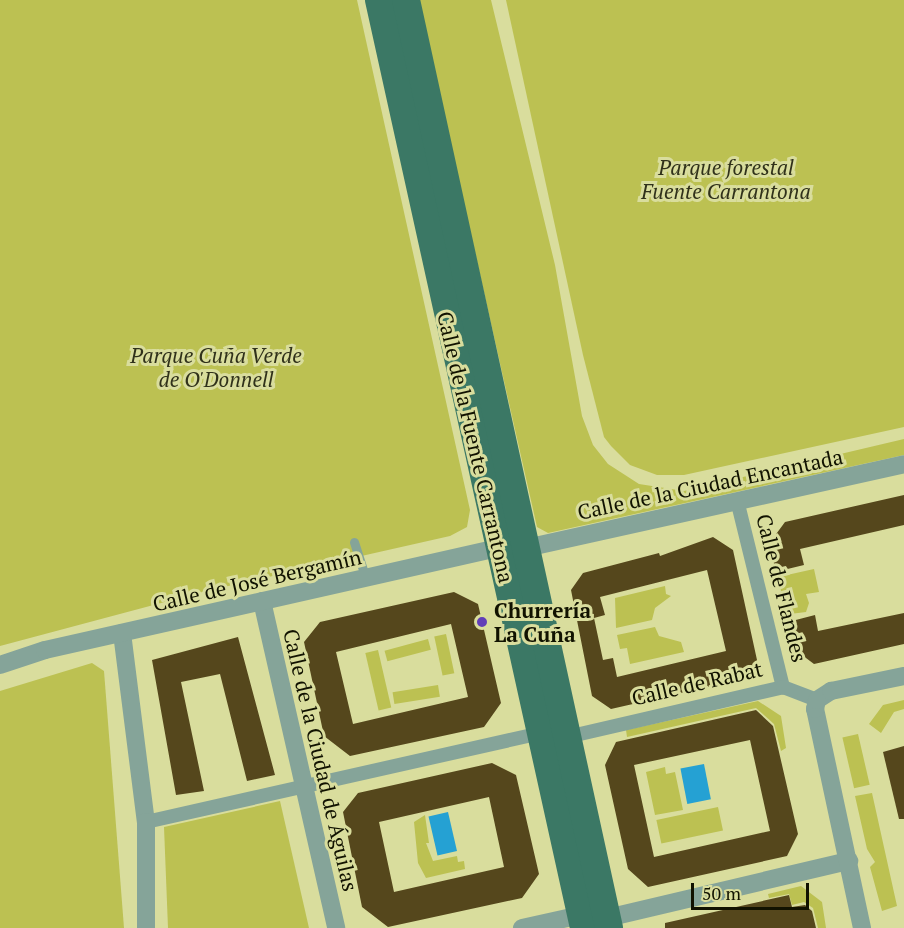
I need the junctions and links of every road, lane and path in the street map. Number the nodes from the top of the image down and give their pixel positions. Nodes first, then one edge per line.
1 (379, 0) edge
2 (406, 0) edge
3 (904, 464) edge
4 (737, 500) junction
5 (354, 542) dead end
6 (498, 548) junction
7 (526, 548) junction
8 (366, 578) junction
9 (262, 601) junction
10 (122, 633) junction
11 (0, 665) edge
12 (904, 676) edge
13 (783, 687) junction
14 (817, 700) junction
15 (554, 735) junction
16 (302, 787) junction
17 (146, 822) junction
18 (849, 861) junction
19 (595, 922) edge
20 (146, 928) edge
21 (336, 928) edge
22 (522, 928) edge
23 (862, 928) edge

1 - 6 main road, Calle de la Fuente Carrantona
2 - 7 main road, Calle de la Fuente Carrantona
3 - 4 street, Calle de la Ciudad Encantada
4 - 7 street, Calle de la Ciudad Encantada
4 - 13 street, Calle de Flandes
5 - 8 lane
6 - 7 street, Calle de José Bergamín
6 - 8 street, Calle de José Bergamín
6 - 15 main road, Calle de la Fuente Carrantona
7 - 15 main road, Calle de la Fuente Carrantona
8 - 9 street, Calle de José Bergamín
9 - 10 street, Calle de José Bergamín
9 - 16 street, Calle de la Ciudad de Águilas
10 - 11 street, Calle de José Bergamín
10 - 17 street
12 - 14 street
13 - 14 street, Calle de Rabat
13 - 15 street, Calle de Rabat
14 - 18 street
15 - 16 street, Calle de Rabat
15 - 19 main road, Calle de la Fuente Carrantona
16 - 17 street, Calle de Rabat
16 - 21 street, Calle de la Ciudad de Águilas
17 - 20 street
18 - 19 street
18 - 23 street
19 - 22 street

